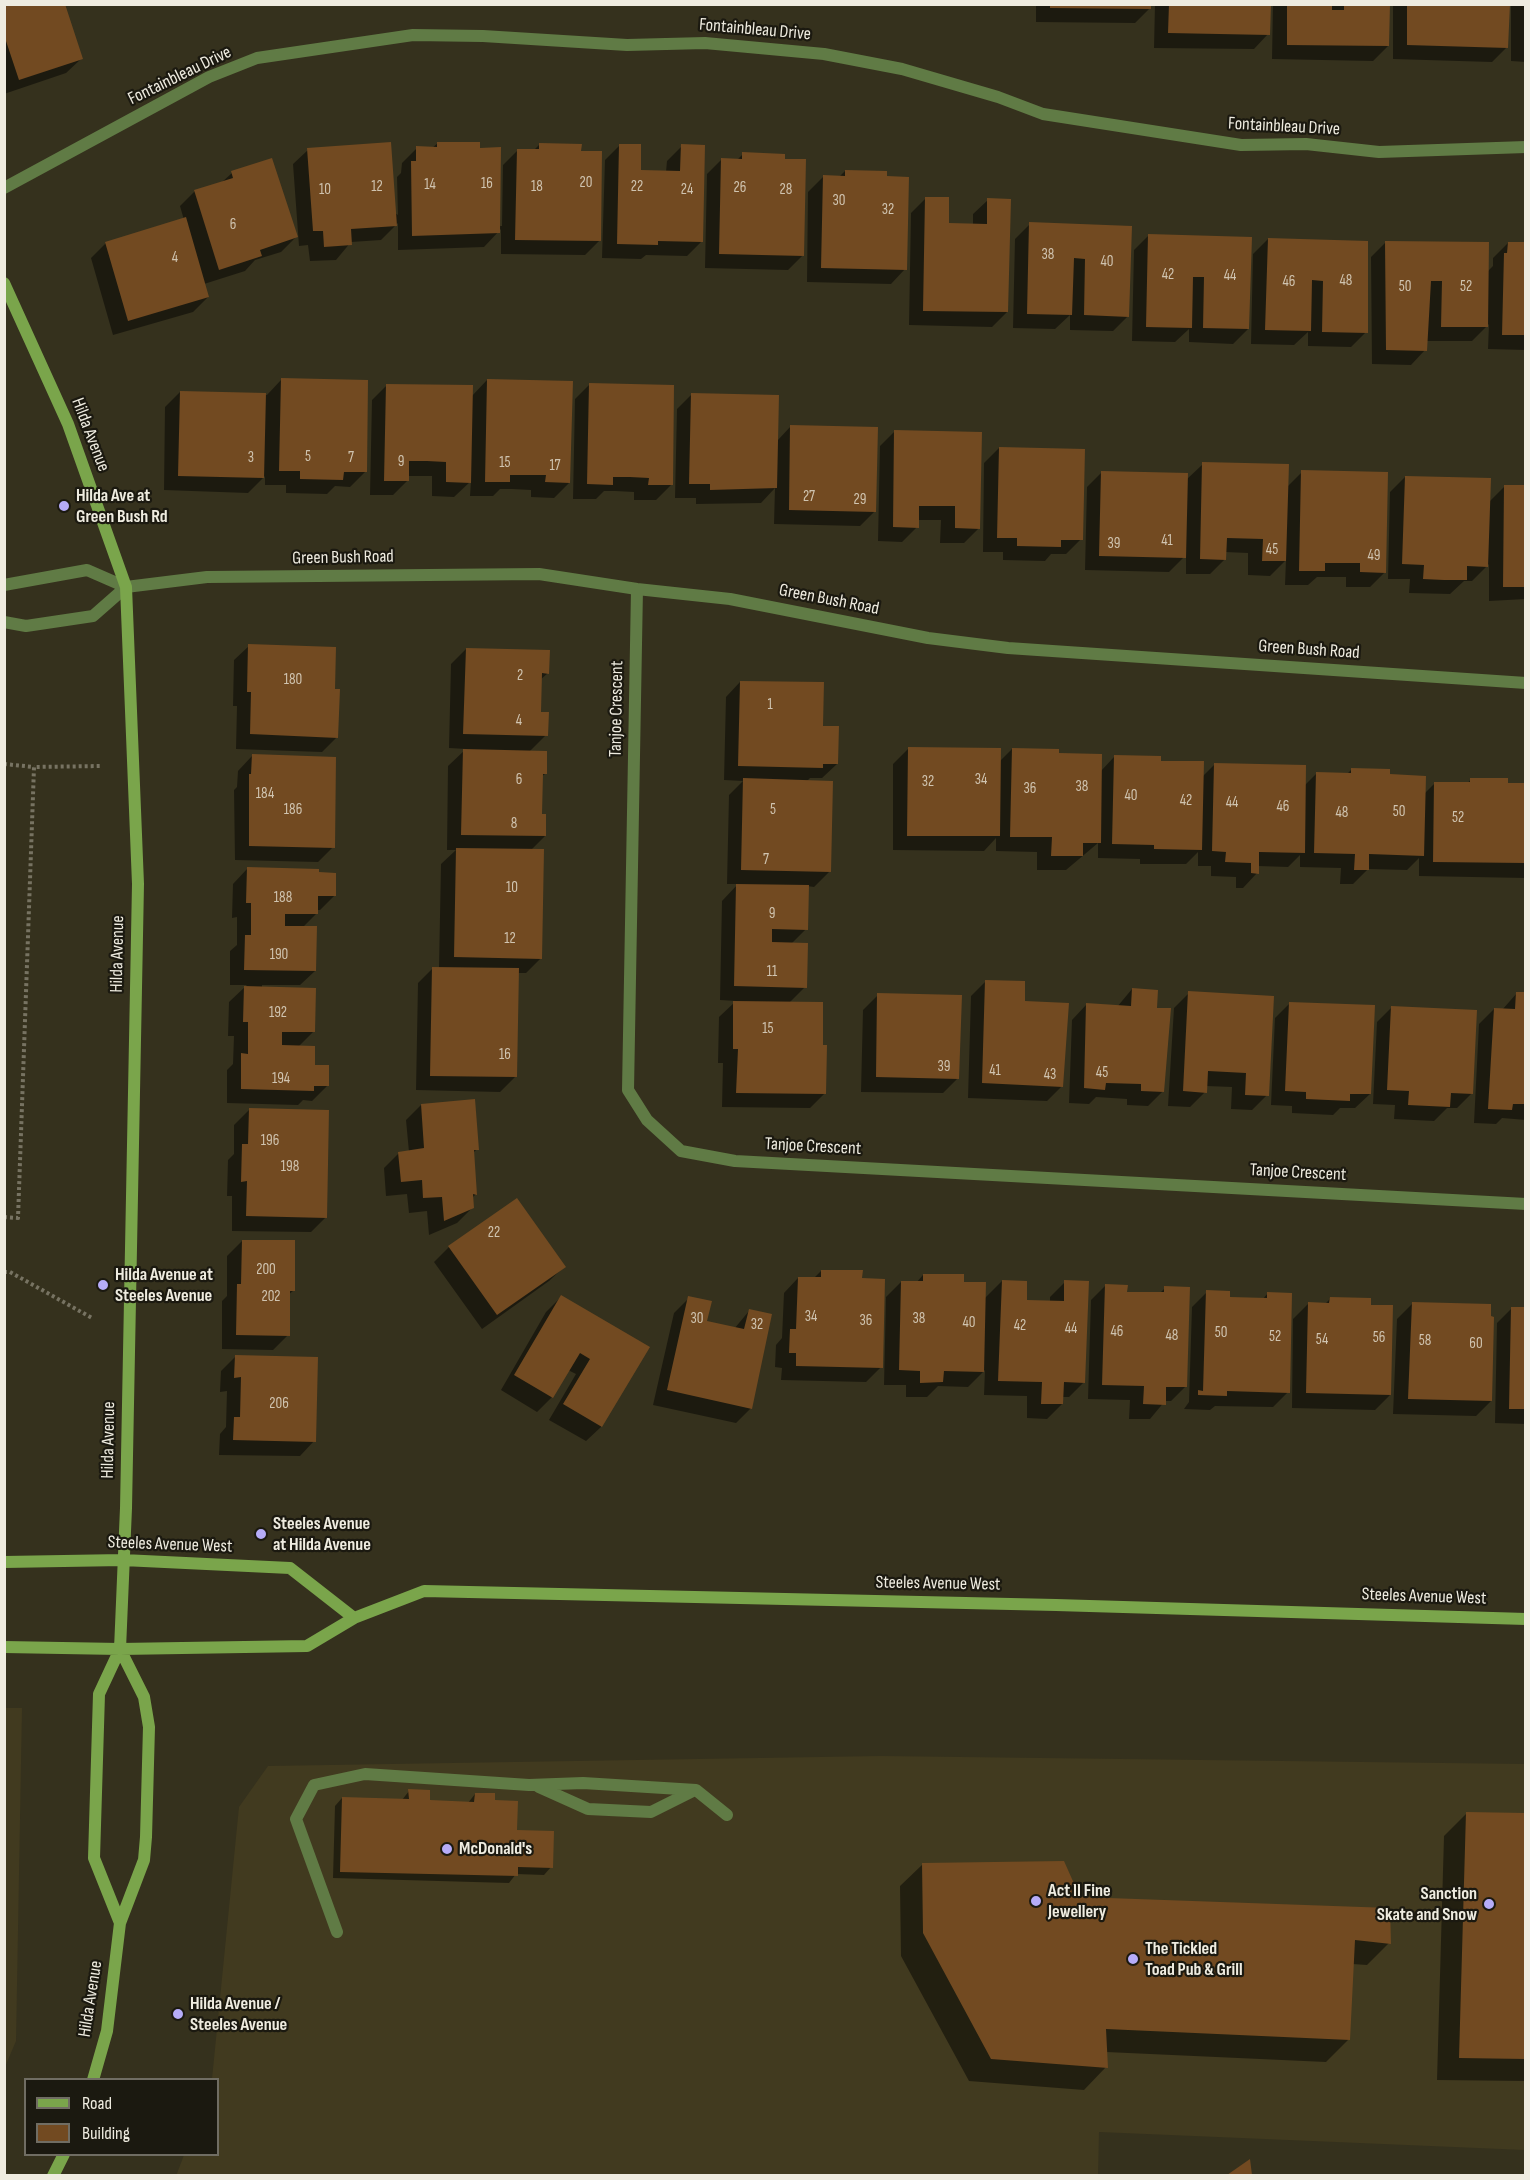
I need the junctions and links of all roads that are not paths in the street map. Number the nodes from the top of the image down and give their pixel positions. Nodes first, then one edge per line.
1 (1526, 147) edge
2 (4, 188) edge
3 (4, 283) edge
4 (4, 585) edge
5 (126, 587) junction
6 (637, 589) junction
7 (4, 622) edge
8 (1526, 683) edge
9 (1526, 1204) edge
10 (123, 1560) junction
11 (4, 1562) edge
12 (354, 1618) junction
13 (1526, 1619) edge
14 (4, 1647) edge
15 (120, 1649) junction
16 (536, 1785) junction
17 (696, 1790) junction
18 (728, 1815) dead end
19 (120, 1923) junction
20 (337, 1932) dead end
21 (93, 2078) edge
22 (63, 2156) edge
23 (53, 2175) edge

1 - 2 street, Fontainbleau Drive
3 - 5 street, Hilda Avenue
4 - 5 street
5 - 6 street, Green Bush Road
5 - 7 street
5 - 10 street, Hilda Avenue
6 - 8 street, Green Bush Road
6 - 9 street, Tanjoe Crescent
10 - 11 street, Steeles Avenue West
10 - 12 street, Steeles Avenue West
10 - 15 street, Hilda Avenue
12 - 13 street, Steeles Avenue West
12 - 15 street, Steeles Avenue West
14 - 15 street, Steeles Avenue West
15 - 19 street, Hilda Avenue
15 - 19 street, Hilda Avenue
16 - 17 street
16 - 17 street
16 - 20 street
17 - 18 street
19 - 21 street, Hilda Avenue
22 - 23 street

